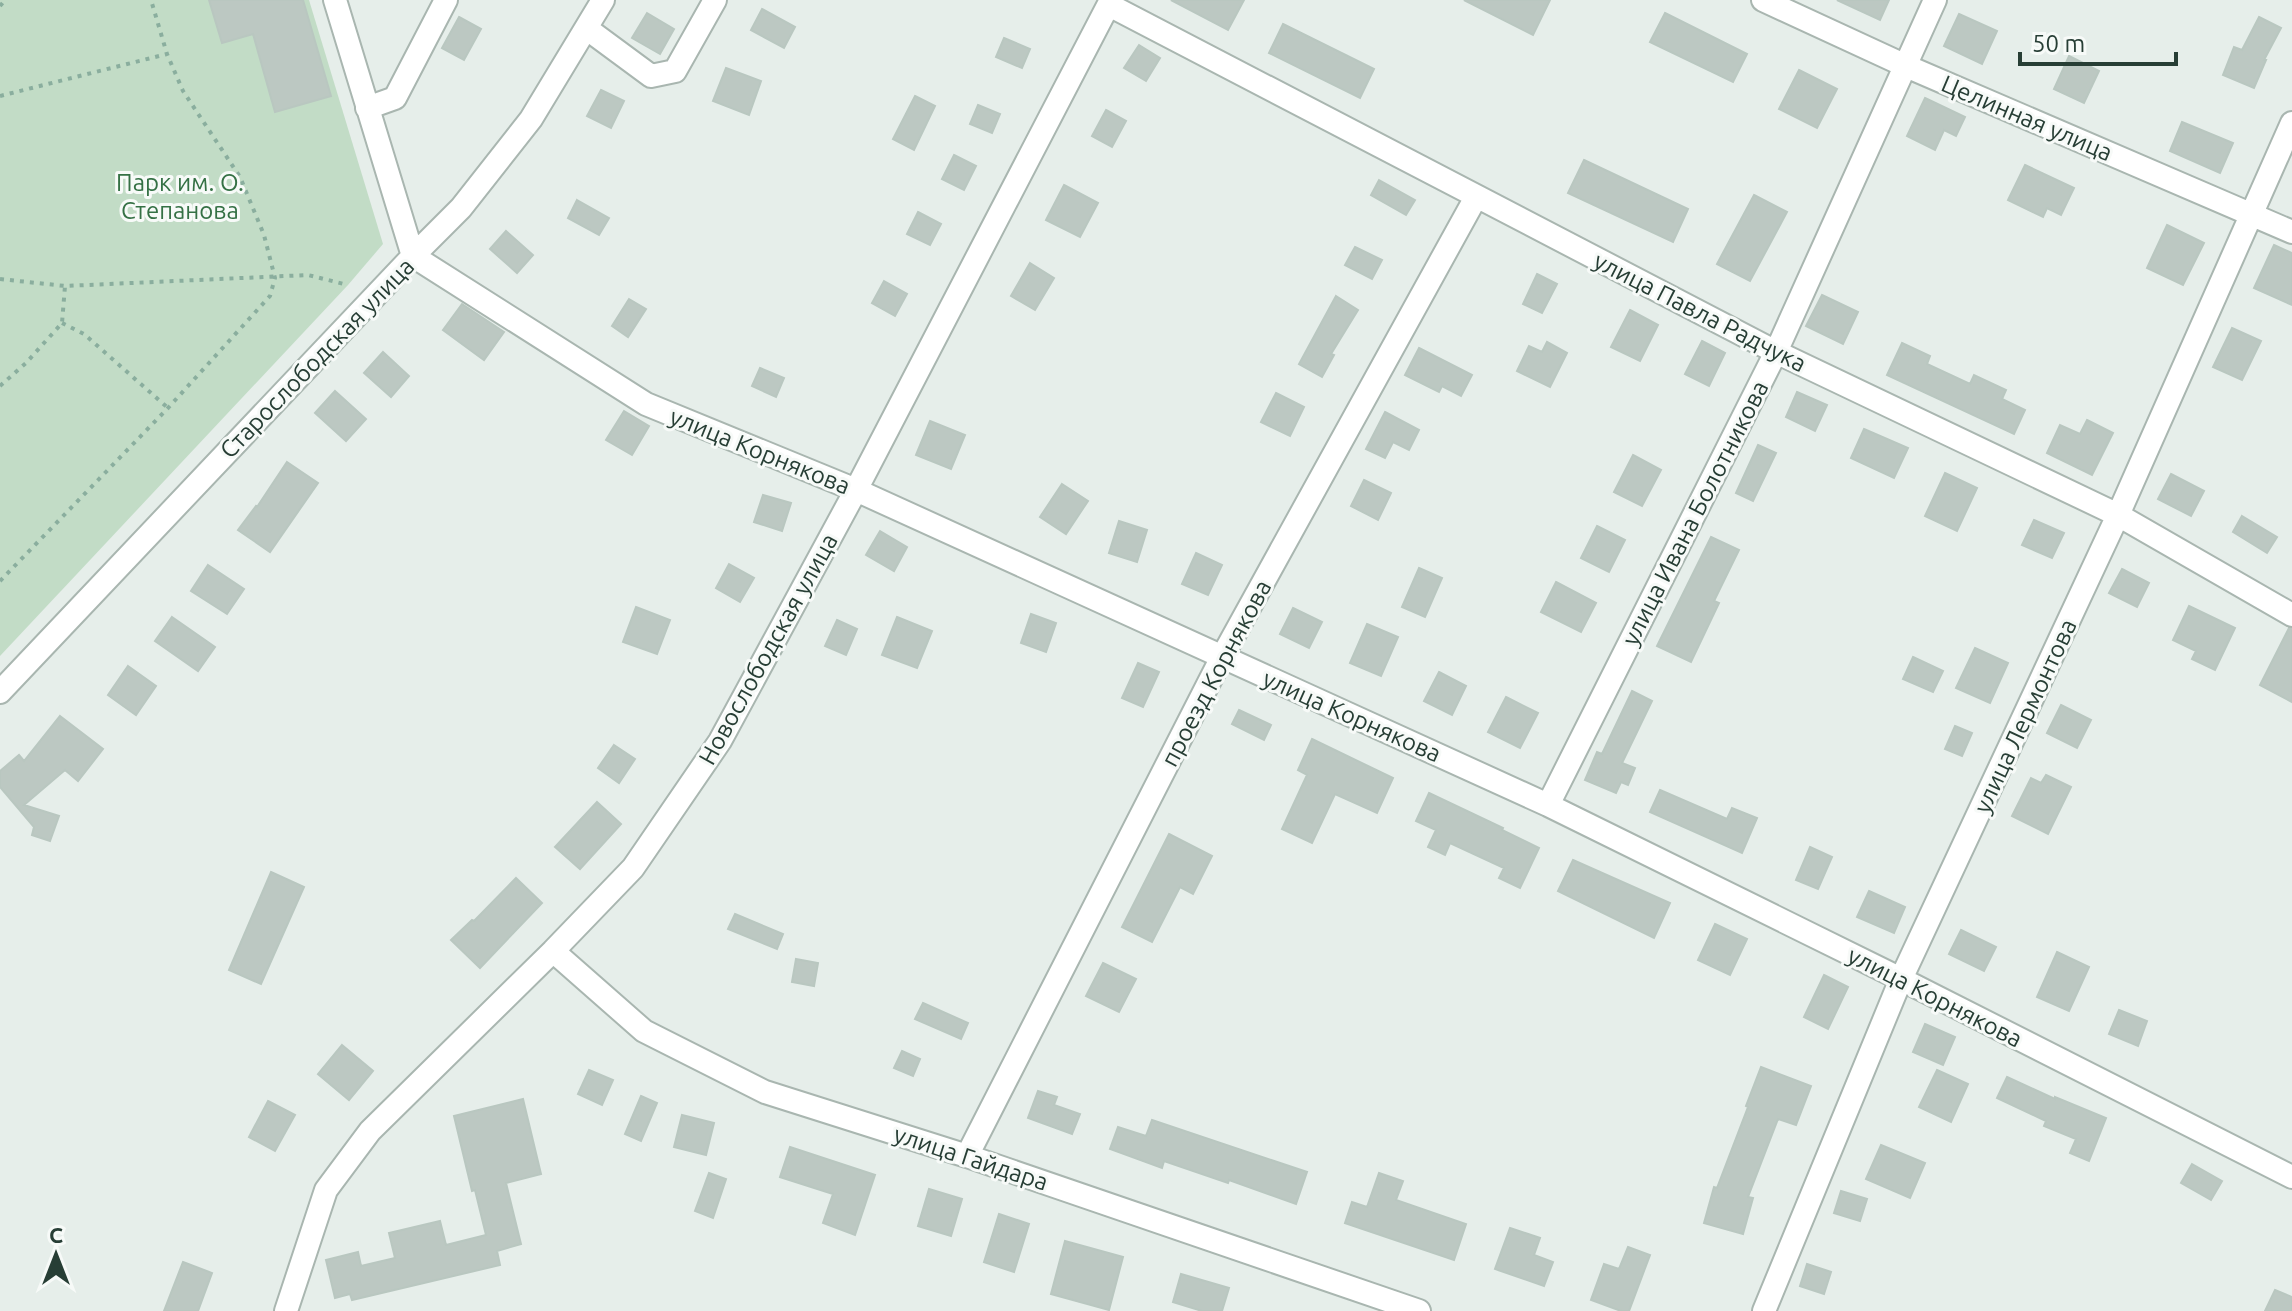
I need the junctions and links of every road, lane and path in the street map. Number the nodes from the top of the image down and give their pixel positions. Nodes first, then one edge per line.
1 (5, 0) edge
2 (335, 0) edge
3 (446, 0) edge
4 (603, 0) edge
5 (715, 0) edge
6 (1763, 0) edge
7 (1935, 0) edge
8 (150, 1) edge
9 (1110, 2) edge
10 (0, 6) edge
11 (586, 28) junction
12 (167, 54) junction
13 (1906, 66) junction
14 (0, 96) edge
15 (367, 108) junction
16 (2292, 123) edge
17 (1476, 197) junction
18 (2251, 214) junction
19 (2292, 232) edge
20 (413, 256) junction
21 (275, 278) junction
22 (0, 279) edge
23 (348, 285) dead end
24 (65, 286) junction
25 (62, 323) junction
26 (1776, 352) junction
27 (0, 386) edge
28 (168, 408) junction
29 (856, 490) junction
30 (2118, 515) junction
31 (0, 581) edge
32 (2292, 615) edge
33 (1222, 657) junction
34 (0, 692) edge
35 (1548, 805) junction
36 (553, 951) junction
37 (1901, 979) junction
38 (967, 1156) junction
39 (2292, 1177) edge
40 (286, 1311) edge
41 (1419, 1311) edge
42 (1764, 1311) edge

1 - 10 path
2 - 15 street
3 - 15 street
4 - 11 street, Старослободская улица
5 - 11 street
6 - 13 street, Целинная улица
7 - 13 street, улица Ивана Болотникова
8 - 12 path
9 - 17 street, улица Павла Радчука
9 - 29 street, Новослободская улица
11 - 20 street, Старослободская улица
12 - 14 path
12 - 21 path
13 - 18 street, Целинная улица
13 - 26 street, улица Ивана Болотникова
15 - 20 street
16 - 18 street, улица Лермонтова
17 - 26 street, улица Павла Радчука
17 - 33 street, проезд Корнякова
18 - 19 street, Целинная улица
18 - 30 street, улица Лермонтова
20 - 29 street, улица Корнякова
20 - 34 street, Старослободская улица
21 - 23 path
21 - 24 path
21 - 28 path
22 - 24 path
24 - 25 path
25 - 27 path
25 - 28 path
26 - 30 street, улица Павла Радчука
26 - 35 street, улица Ивана Болотникова
28 - 31 path
29 - 33 street, улица Корнякова
29 - 36 street, Новослободская улица
30 - 32 street, улица Павла Радчука
30 - 37 street, улица Лермонтова
33 - 35 street, улица Корнякова
33 - 38 street, проезд Корнякова
35 - 37 street, улица Корнякова
36 - 38 street, улица Гайдара
36 - 40 street, Новослободская улица
37 - 39 street, улица Корнякова
37 - 42 street, улица Лермонтова
38 - 41 street, улица Гайдара

